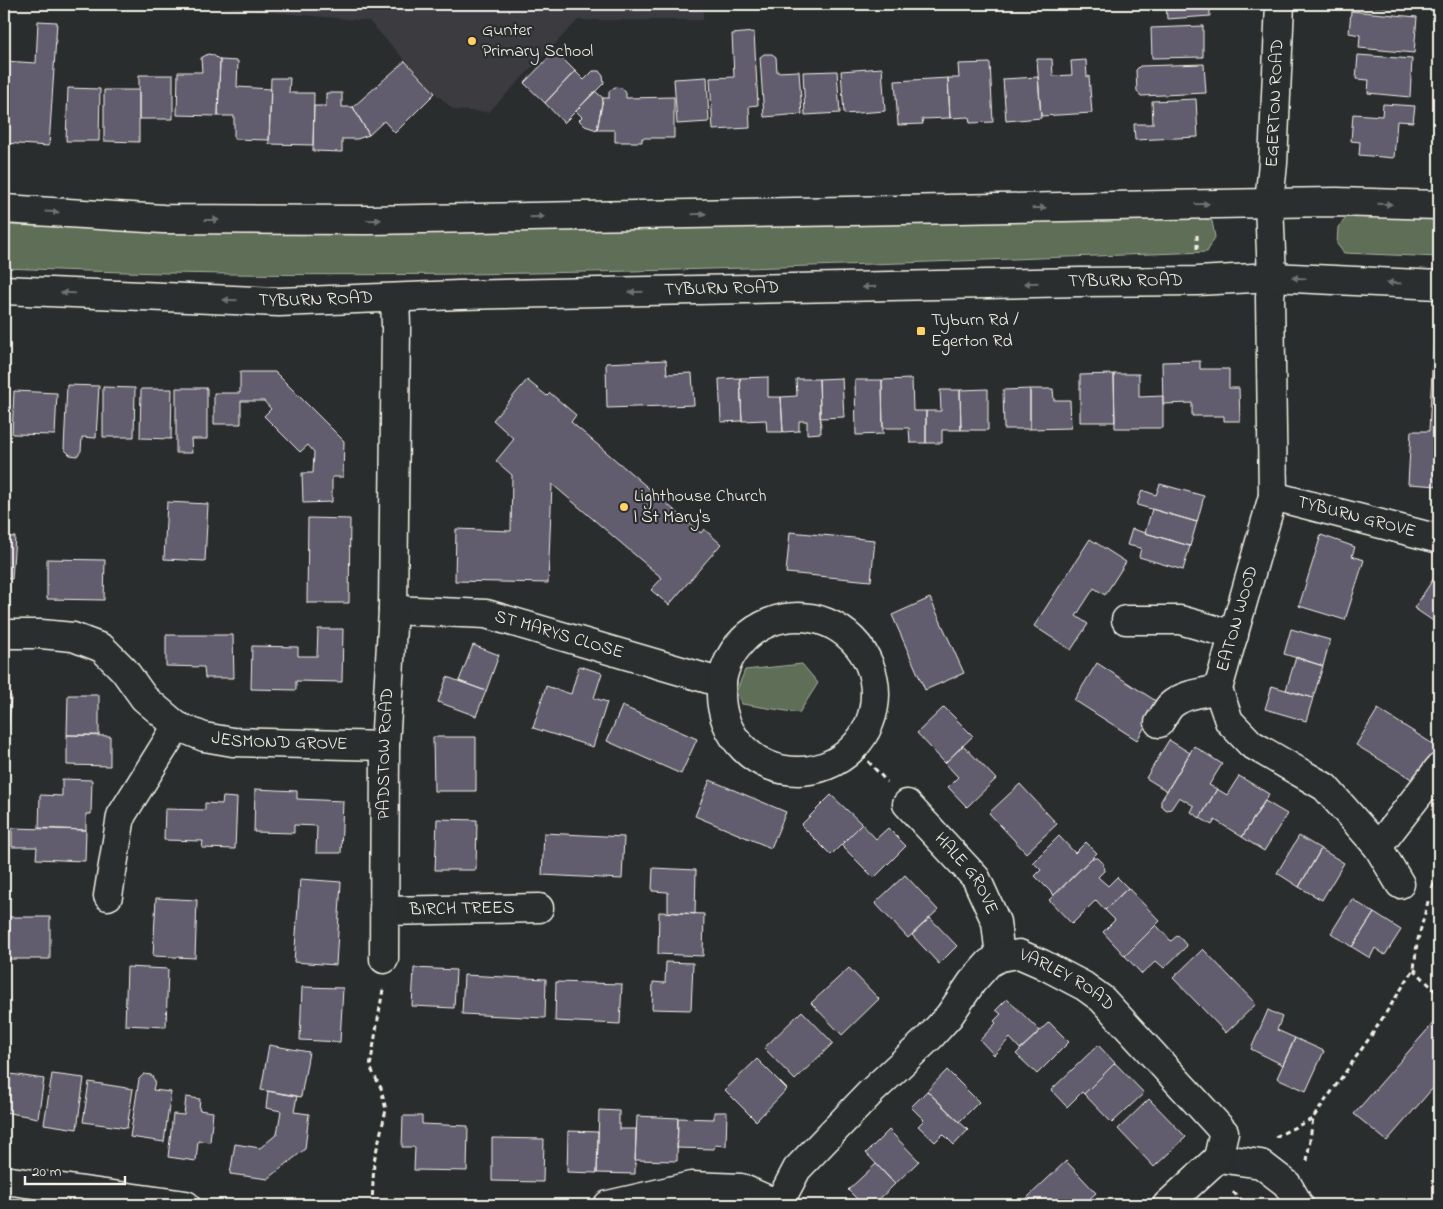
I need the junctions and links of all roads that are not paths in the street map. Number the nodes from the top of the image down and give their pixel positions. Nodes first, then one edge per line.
1 (1280, 4) edge
2 (1269, 202) junction
3 (1439, 205) edge
4 (4, 209) edge
5 (1272, 277) junction
6 (1439, 285) edge
7 (4, 290) edge
8 (395, 298) junction
9 (1273, 496) junction
10 (1439, 539) edge
11 (392, 610) junction
12 (1126, 620) dead end
13 (4, 634) edge
14 (1234, 635) junction
15 (722, 683) junction
16 (1218, 689) junction
17 (1159, 723) dead end
18 (177, 726) junction
19 (385, 746) junction
20 (1439, 768) edge
21 (908, 804) road end
22 (1378, 847) junction
23 (1400, 884) dead end
24 (108, 896) dead end
25 (539, 908) dead end
26 (384, 911) junction
27 (1000, 957) junction
28 (384, 959) road end
29 (1218, 1158) junction
30 (4, 1180) edge
31 (1293, 1195) edge
32 (778, 1204) edge
33 (186, 1205) edge
34 (608, 1205) edge
35 (1167, 1205) edge

1 - 2 street, EGERTON ROAD
2 -> 3 street
4 -> 2 street
2 - 5 street, EGERTON ROAD
6 -> 5 street, TYBURN ROAD
5 -> 8 street, TYBURN ROAD
5 - 9 street, EATON WOOD
8 -> 7 street, TYBURN ROAD
8 - 11 street, PADSTOW ROAD
9 - 10 street, TYBURN GROVE
9 - 14 street, EATON WOOD
11 - 15 street, ST MARYS CLOSE
11 - 19 street, PADSTOW ROAD
12 - 14 street
13 - 18 street, JESMOND GROVE
14 - 16 street, EATON WOOD
15 - 15 street
16 - 17 street
16 - 22 street, EATON WOOD
18 - 19 street, JESMOND GROVE
18 - 24 street
19 - 26 street, PADSTOW ROAD
20 - 22 street
21 - 27 street, HALE GROVE
22 - 23 street, EATON WOOD
25 - 26 street, BIRCH TREES
26 - 28 street, PADSTOW ROAD
27 - 29 street, VARLEY ROAD
27 - 32 street, VARLEY ROAD
29 - 31 street
29 - 35 street
30 - 33 street
32 - 34 street

